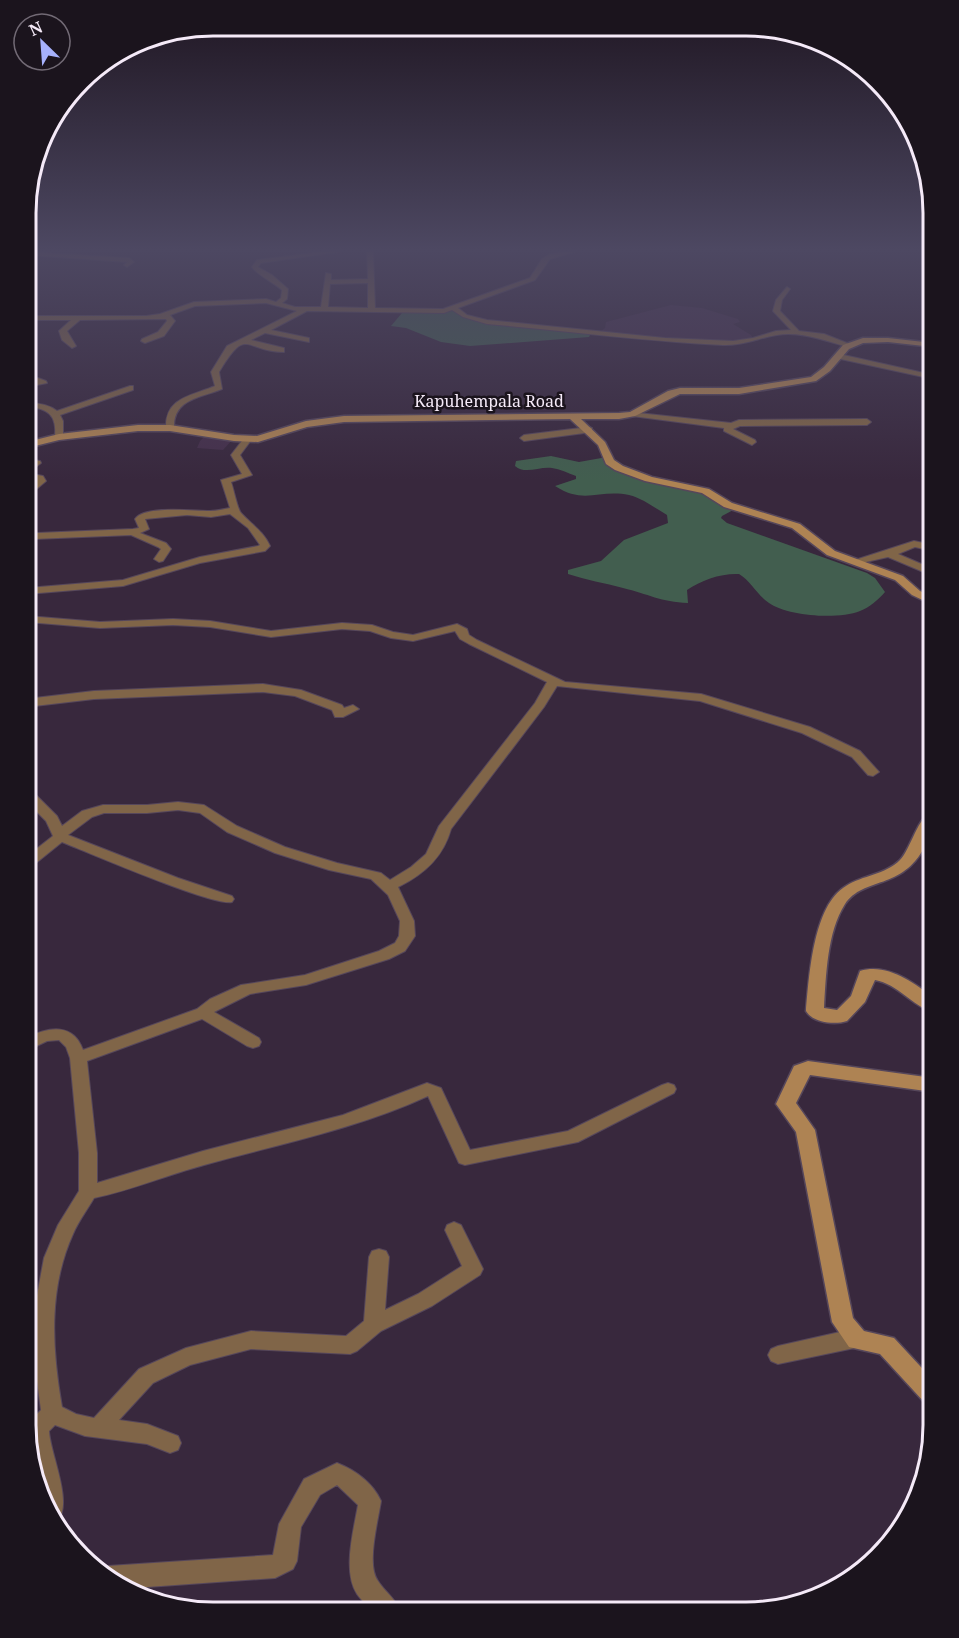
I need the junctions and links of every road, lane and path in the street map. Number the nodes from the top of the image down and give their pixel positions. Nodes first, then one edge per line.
1 (67, 327) edge
2 (166, 327) edge
3 (272, 327) edge
4 (541, 327) edge
5 (793, 327) edge
6 (265, 331) junction
7 (797, 333) junction
8 (246, 340) junction
9 (306, 340) dead end
10 (145, 341) dead end
11 (923, 344) edge
12 (848, 345) junction
13 (72, 346) dead end
14 (281, 350) dead end
15 (839, 356) junction
16 (923, 375) edge
17 (130, 388) dead end
18 (36, 406) edge
19 (56, 414) junction
20 (632, 414) junction
21 (572, 416) junction
22 (867, 422) dead end
23 (789, 424) junction
24 (732, 426) junction
25 (170, 428) junction
26 (589, 430) junction
27 (798, 431) dead end
28 (59, 437) junction
29 (248, 438) junction
30 (524, 438) dead end
31 (752, 442) dead end
32 (36, 443) edge
33 (232, 511) junction
34 (134, 532) junction
35 (36, 536) edge
36 (923, 546) edge
37 (889, 554) junction
38 (159, 559) dead end
39 (857, 561) junction
40 (923, 569) edge
41 (36, 590) edge
42 (923, 597) edge
43 (36, 620) edge
44 (554, 681) junction
45 (36, 702) edge
46 (353, 709) dead end
47 (873, 772) dead end
48 (36, 804) edge
49 (923, 835) edge
50 (60, 837) junction
51 (36, 856) edge
52 (389, 886) junction
53 (227, 899) dead end
54 (923, 999) edge
55 (203, 1013) junction
56 (36, 1040) edge
57 (254, 1042) dead end
58 (78, 1058) junction
59 (923, 1084) edge
60 (668, 1089) dead end
61 (88, 1192) junction
62 (454, 1230) dead end
63 (379, 1257) dead end
64 (374, 1325) junction
65 (857, 1340) junction
66 (778, 1355) dead end
67 (923, 1385) edge
68 (52, 1413) junction
69 (99, 1427) junction
70 (170, 1443) dead end
71 (50, 1493) edge
72 (123, 1577) edge
73 (381, 1602) edge

1 - 13 street
2 - 10 street
3 - 6 street
4 - 7 street
5 - 7 street
6 - 8 street
6 - 9 street
7 - 12 street
8 - 14 street
8 - 25 street
11 - 12 street
12 - 15 street, Kapuhempala Road
15 - 16 street
15 - 20 street, Kapuhempala Road
17 - 19 street
18 - 19 street
19 - 28 street
20 - 21 street, Kapuhempala Road
20 - 24 street
21 - 26 street
21 - 29 street, Kapuhempala Road
22 - 23 street
23 - 24 street
23 - 27 street
24 - 31 street
25 - 28 street, Kapuhempala Road
25 - 29 street, Kapuhempala Road
26 - 30 street
26 - 39 street
28 - 32 street, Kapuhempala Road
29 - 33 street
33 - 34 street
33 - 41 street
34 - 35 street
34 - 38 street
36 - 37 street
37 - 39 street
37 - 40 street
39 - 42 street
43 - 44 street
44 - 47 street
44 - 52 street
45 - 46 street
48 - 50 street
49 - 54 street
50 - 51 street
50 - 52 street
50 - 53 street
52 - 55 street
55 - 57 street
55 - 58 street
56 - 58 street
58 - 61 street
59 - 65 street
60 - 61 street
61 - 68 street
62 - 64 street
63 - 64 street
64 - 69 street
65 - 66 street
65 - 67 street
68 - 69 street
68 - 71 street
69 - 70 street
72 - 73 street

